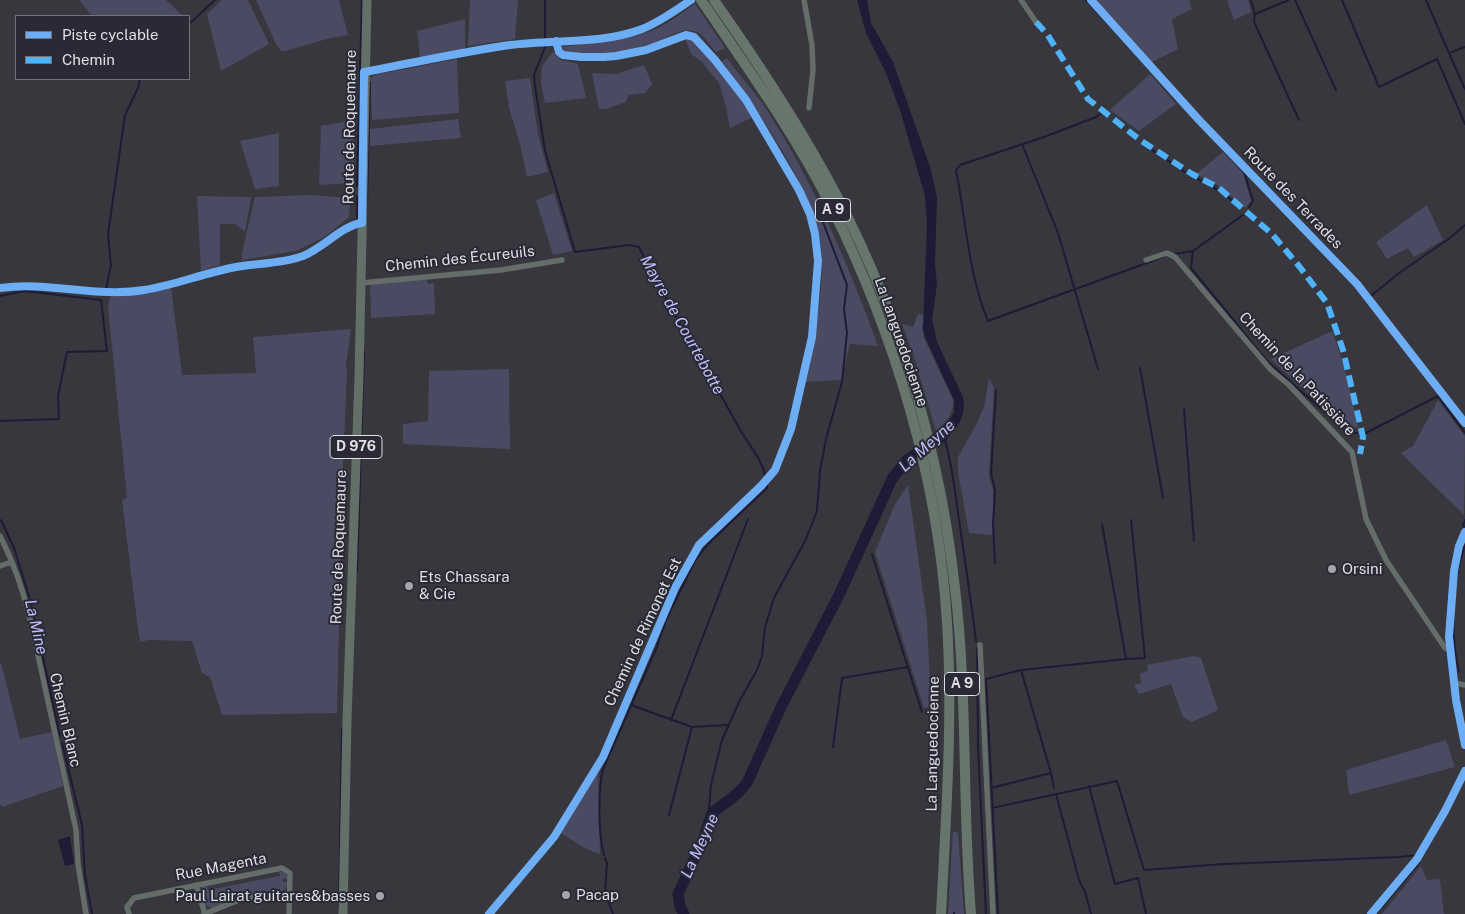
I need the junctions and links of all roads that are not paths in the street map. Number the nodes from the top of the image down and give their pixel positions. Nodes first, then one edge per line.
1 (367, 0) edge
2 (691, 0) edge
3 (701, 0) edge
4 (714, 0) edge
5 (804, 0) edge
6 (1021, 0) edge
7 (1091, 0) edge
8 (1036, 22) dead end
9 (553, 41) junction
10 (364, 72) junction
11 (809, 108) dead end
12 (362, 224) junction
13 (562, 260) dead end
14 (1146, 260) dead end
15 (361, 283) junction
16 (0, 288) edge
17 (1465, 423) edge
18 (1465, 532) edge
19 (0, 536) edge
20 (12, 562) junction
21 (0, 566) edge
22 (980, 645) dead end
23 (1450, 650) junction
24 (1455, 683) junction
25 (1465, 685) edge
26 (1465, 745) edge
27 (1465, 771) edge
28 (196, 885) junction
29 (289, 894) junction
30 (86, 914) edge
31 (129, 914) edge
32 (204, 914) edge
33 (289, 914) edge
34 (342, 914) edge
35 (489, 914) edge
36 (941, 914) edge
37 (971, 914) edge
38 (993, 914) edge
39 (1371, 914) edge

1 - 10 main road, Route de Roquemaure / D 976
2 - 9 street
3 - 36 highway, La Languedocienne / A 9
4 - 37 highway, La Languedocienne / A 9
5 - 11 street
6 - 8 street
7 - 17 street, Route des Terrades
9 - 10 street
9 - 35 street, Chemin de Rimonet Est
10 - 12 main road, Route de Roquemaure / D 976
12 - 15 main road, Route de Roquemaure / D 976
12 - 16 street
13 - 15 street, Chemin des Écureuils
14 - 23 street, Chemin de la Patissière
15 - 34 main road, Route de Roquemaure / D 976
18 - 23 street
19 - 20 street, Chemin Blanc
20 - 21 street
20 - 30 street, Chemin Blanc
22 - 38 street
23 - 24 street
24 - 25 street
24 - 26 street
27 - 39 street
28 - 29 street, Rue Magenta
28 - 31 street, Rue Magenta
28 - 32 street
29 - 32 street
29 - 33 street, Rue Magenta

